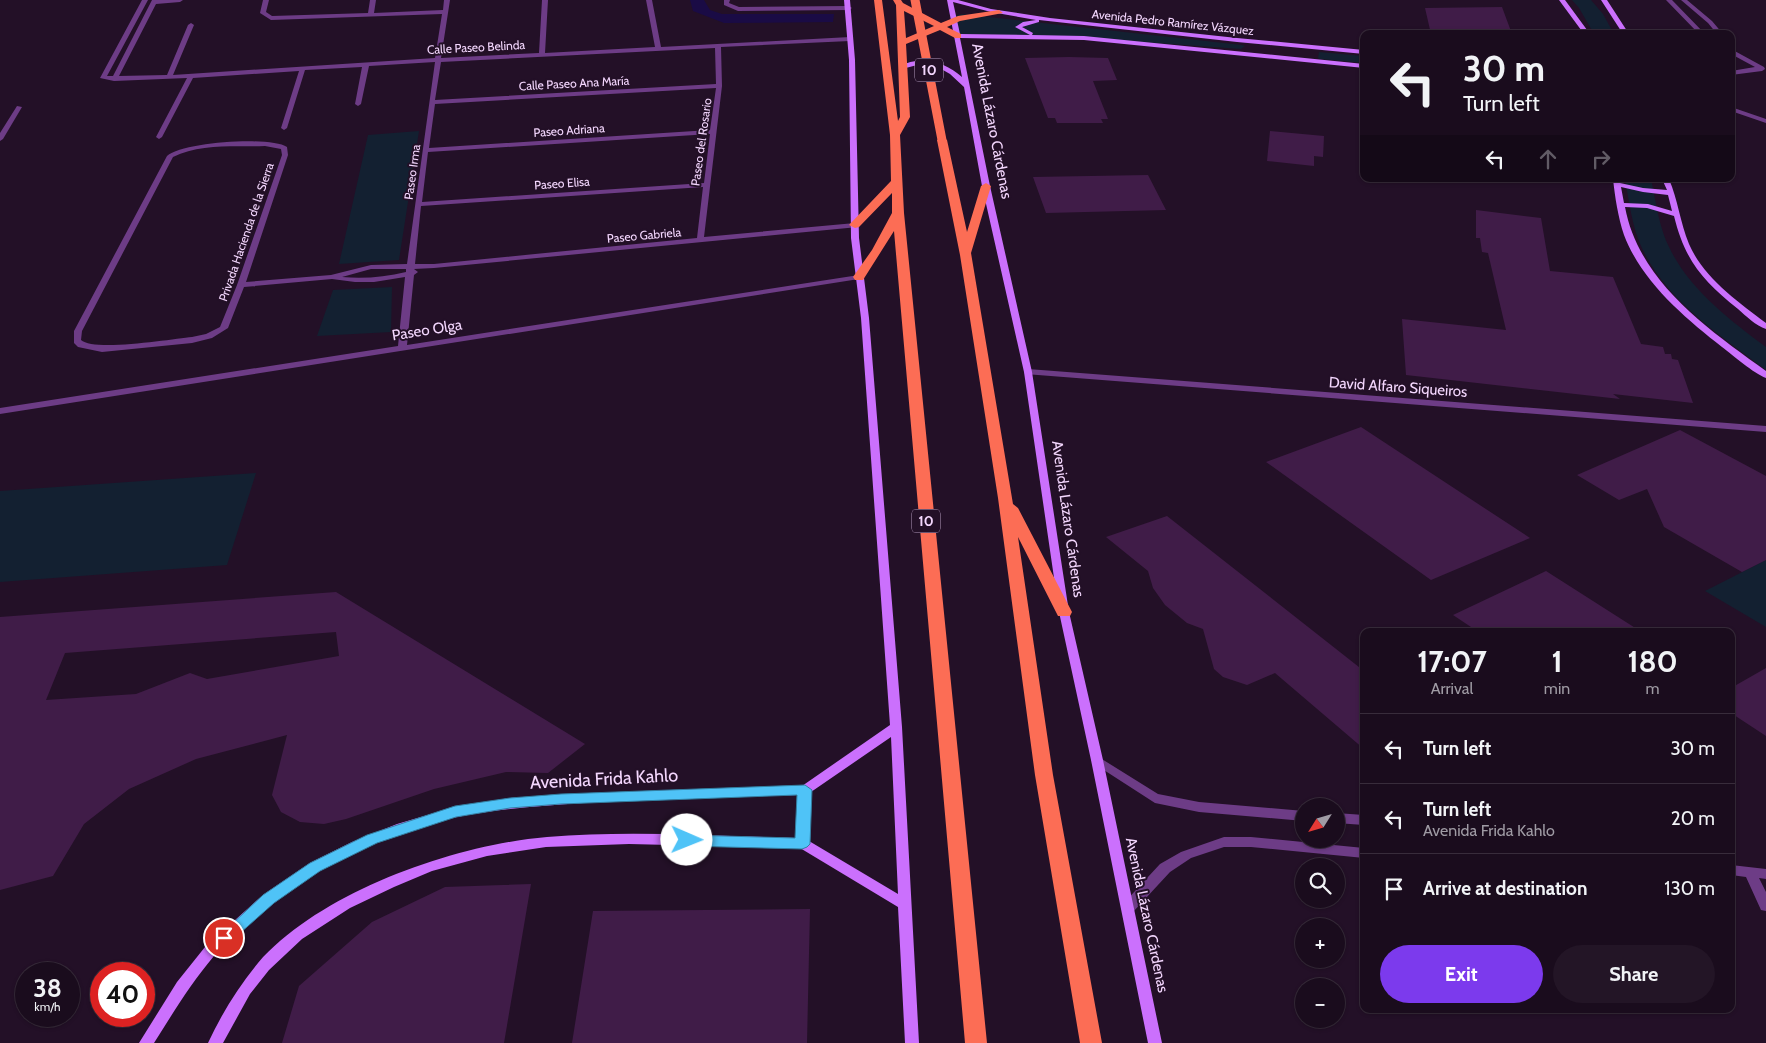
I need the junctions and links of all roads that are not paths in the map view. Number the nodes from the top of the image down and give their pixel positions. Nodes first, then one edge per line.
1 (145, 0) edge
2 (180, 0) edge
3 (266, 0) edge
4 (373, 0) edge
5 (447, 0) edge
6 (545, 0) edge
7 (649, 0) edge
8 (727, 0) edge
9 (878, 0) edge
10 (915, 0) edge
11 (951, 0) edge
12 (1562, 0) edge
13 (1604, 0) edge
14 (1669, 0) edge
15 (1684, 0) edge
16 (154, 1) edge
17 (899, 3) edge
18 (848, 4) edge
19 (445, 12) junction
20 (999, 12) junction
21 (371, 15) junction
22 (954, 20) junction
23 (1058, 20) junction
24 (901, 22) junction
25 (191, 25) dead end
26 (939, 26) junction
27 (1585, 30) edge
28 (1623, 30) edge
29 (1698, 30) edge
30 (1717, 30) edge
31 (926, 32) junction
32 (958, 36) junction
33 (1039, 36) junction
34 (850, 39) junction
35 (902, 43) junction
36 (1258, 43) junction
37 (718, 46) junction
38 (658, 48) junction
39 (1223, 51) junction
40 (1360, 52) edge
41 (1735, 53) edge
42 (542, 54) junction
43 (437, 60) junction
44 (366, 64) junction
45 (1735, 65) edge
46 (1360, 66) edge
47 (902, 67) junction
48 (303, 68) junction
49 (1763, 70) edge
50 (1744, 71) junction
51 (1735, 72) edge
52 (190, 76) junction
53 (169, 77) junction
54 (114, 79) junction
55 (720, 86) junction
56 (968, 89) junction
57 (431, 102) junction
58 (358, 104) dead end
59 (20, 107) dead end
60 (1735, 110) edge
61 (1735, 117) edge
62 (1766, 121) edge
63 (1766, 125) edge
64 (284, 128) dead end
65 (713, 132) junction
66 (895, 135) junction
67 (159, 137) dead end
68 (0, 139) edge
69 (427, 150) junction
70 (897, 181) junction
71 (1617, 182) edge
72 (1620, 182) edge
73 (1667, 182) edge
74 (706, 185) junction
75 (986, 186) junction
76 (1672, 193) junction
77 (419, 204) junction
78 (1622, 205) junction
79 (898, 213) junction
80 (1678, 215) junction
81 (855, 225) junction
82 (700, 241) junction
83 (966, 255) junction
84 (410, 270) junction
85 (331, 277) junction
86 (859, 277) junction
87 (242, 285) junction
88 (1757, 320) junction
89 (1766, 320) edge
90 (1766, 327) edge
91 (402, 348) junction
92 (1028, 372) junction
93 (1766, 375) edge
94 (0, 411) edge
95 (1766, 429) edge
96 (1005, 498) junction
97 (1064, 612) junction
98 (896, 727) junction
99 (1097, 760) junction
100 (805, 790) junction
101 (1295, 815) edge
102 (1345, 819) edge
103 (1360, 820) edge
104 (802, 844) junction
105 (1360, 853) edge
106 (1735, 870) edge
107 (1750, 872) junction
108 (1766, 874) edge
109 (903, 903) junction
110 (1766, 906) edge
111 (1128, 908) junction
112 (146, 1043) edge
113 (215, 1043) edge
114 (912, 1043) edge
115 (976, 1043) edge
116 (1091, 1043) edge
117 (1155, 1043) edge

1 - 54 street, Calle Paseo Belinda
2 - 16 street
3 - 21 street
4 - 21 street
5 - 19 street, Paseo Irma
6 - 42 street
7 - 38 street
8 - 18 street
9 - 66 highway, 10
10 - 83 highway, 10, bridge
11 - 20 street, Avenida Pedro Ramírez Vázquez
11 - 22 street, Avenida Lázaro Cárdenas
12 - 27 street
13 - 28 street
14 - 15 street
14 - 29 street
15 - 30 street
16 - 54 street
17 - 24 highway
17 - 26 highway
18 - 34 street
19 - 21 street
19 - 43 street, Paseo Irma
20 - 22 highway
20 - 23 street, Avenida Pedro Ramírez Vázquez
22 - 26 highway
22 - 32 street, Avenida Lázaro Cárdenas
23 - 33 street
23 - 36 street, Avenida Pedro Ramírez Vázquez
24 - 31 highway
24 - 35 highway
25 - 53 street
26 - 31 highway
26 - 32 highway
31 - 32 highway
31 - 35 highway
32 - 33 street, Avenida Pedro Ramírez Vázquez
32 - 56 street, Avenida Lázaro Cárdenas
33 - 39 street, Avenida Pedro Ramírez Vázquez
34 - 37 street, Calle Paseo Belinda
34 - 81 street
35 - 47 highway
36 - 39 street
36 - 40 street, Avenida Pedro Ramírez Vázquez
37 - 38 street, Calle Paseo Belinda
37 - 55 street, Paseo del Rosario
38 - 42 street, Calle Paseo Belinda
39 - 46 street, Avenida Pedro Ramírez Vázquez
41 - 49 street
42 - 43 street, Calle Paseo Belinda
43 - 44 street, Calle Paseo Belinda
43 - 57 street, Paseo Irma
44 - 48 street, Calle Paseo Belinda
44 - 58 street
45 - 50 street
47 - 56 street
47 - 66 highway
48 - 52 street, Calle Paseo Belinda
48 - 64 street
49 - 50 street
50 - 51 street
52 - 53 street, Calle Paseo Belinda
52 - 67 street
53 - 54 street, Calle Paseo Belinda
55 - 57 street, Calle Paseo Ana María
55 - 65 street, Paseo del Rosario
56 - 75 street, Avenida Lázaro Cárdenas
57 - 69 street, Paseo Irma
59 - 68 street
60 - 62 street
61 - 63 street
65 - 69 street, Paseo Adriana
65 - 74 street, Paseo del Rosario
66 - 70 highway, 10
69 - 77 street, Paseo Irma
70 - 79 highway, 10
70 - 81 highway
71 - 78 street
72 - 76 street
73 - 76 street
74 - 77 street, Paseo Elisa
74 - 82 street, Paseo del Rosario
75 - 83 highway
75 - 92 street, Avenida Lázaro Cárdenas
76 - 80 street
77 - 84 street, Paseo Irma
78 - 80 street
78 - 93 street
79 - 86 highway
79 - 115 highway, 10
80 - 88 street
81 - 82 street, Paseo Gabriela
81 - 86 street
82 - 84 street, Paseo Gabriela
83 - 96 highway, 10
84 - 85 street, Paseo Gabriela
84 - 85 street, Paseo Gabriela
84 - 91 street, Paseo Irma
85 - 87 street, Paseo Gabriela
86 - 91 street, Paseo Olga
86 - 98 street
87 - 87 street, Privada Hacienda de la Sierra
88 - 89 street
88 - 90 street
91 - 94 street, Paseo Olga
92 - 95 street, David Alfaro Siqueiros
92 - 97 street, Avenida Lázaro Cárdenas
96 - 97 highway
96 - 116 highway, 10
97 - 99 street, Avenida Lázaro Cárdenas
98 - 100 street
98 - 109 street
99 - 101 street
99 - 111 street, Avenida Lázaro Cárdenas
100 - 104 street
100 - 112 street, Avenida Frida Kahlo
102 - 103 street
104 - 109 street
104 - 113 street
105 - 111 street
106 - 107 street
107 - 108 street
107 - 110 street
109 - 114 street
111 - 117 street, Avenida Lázaro Cárdenas

